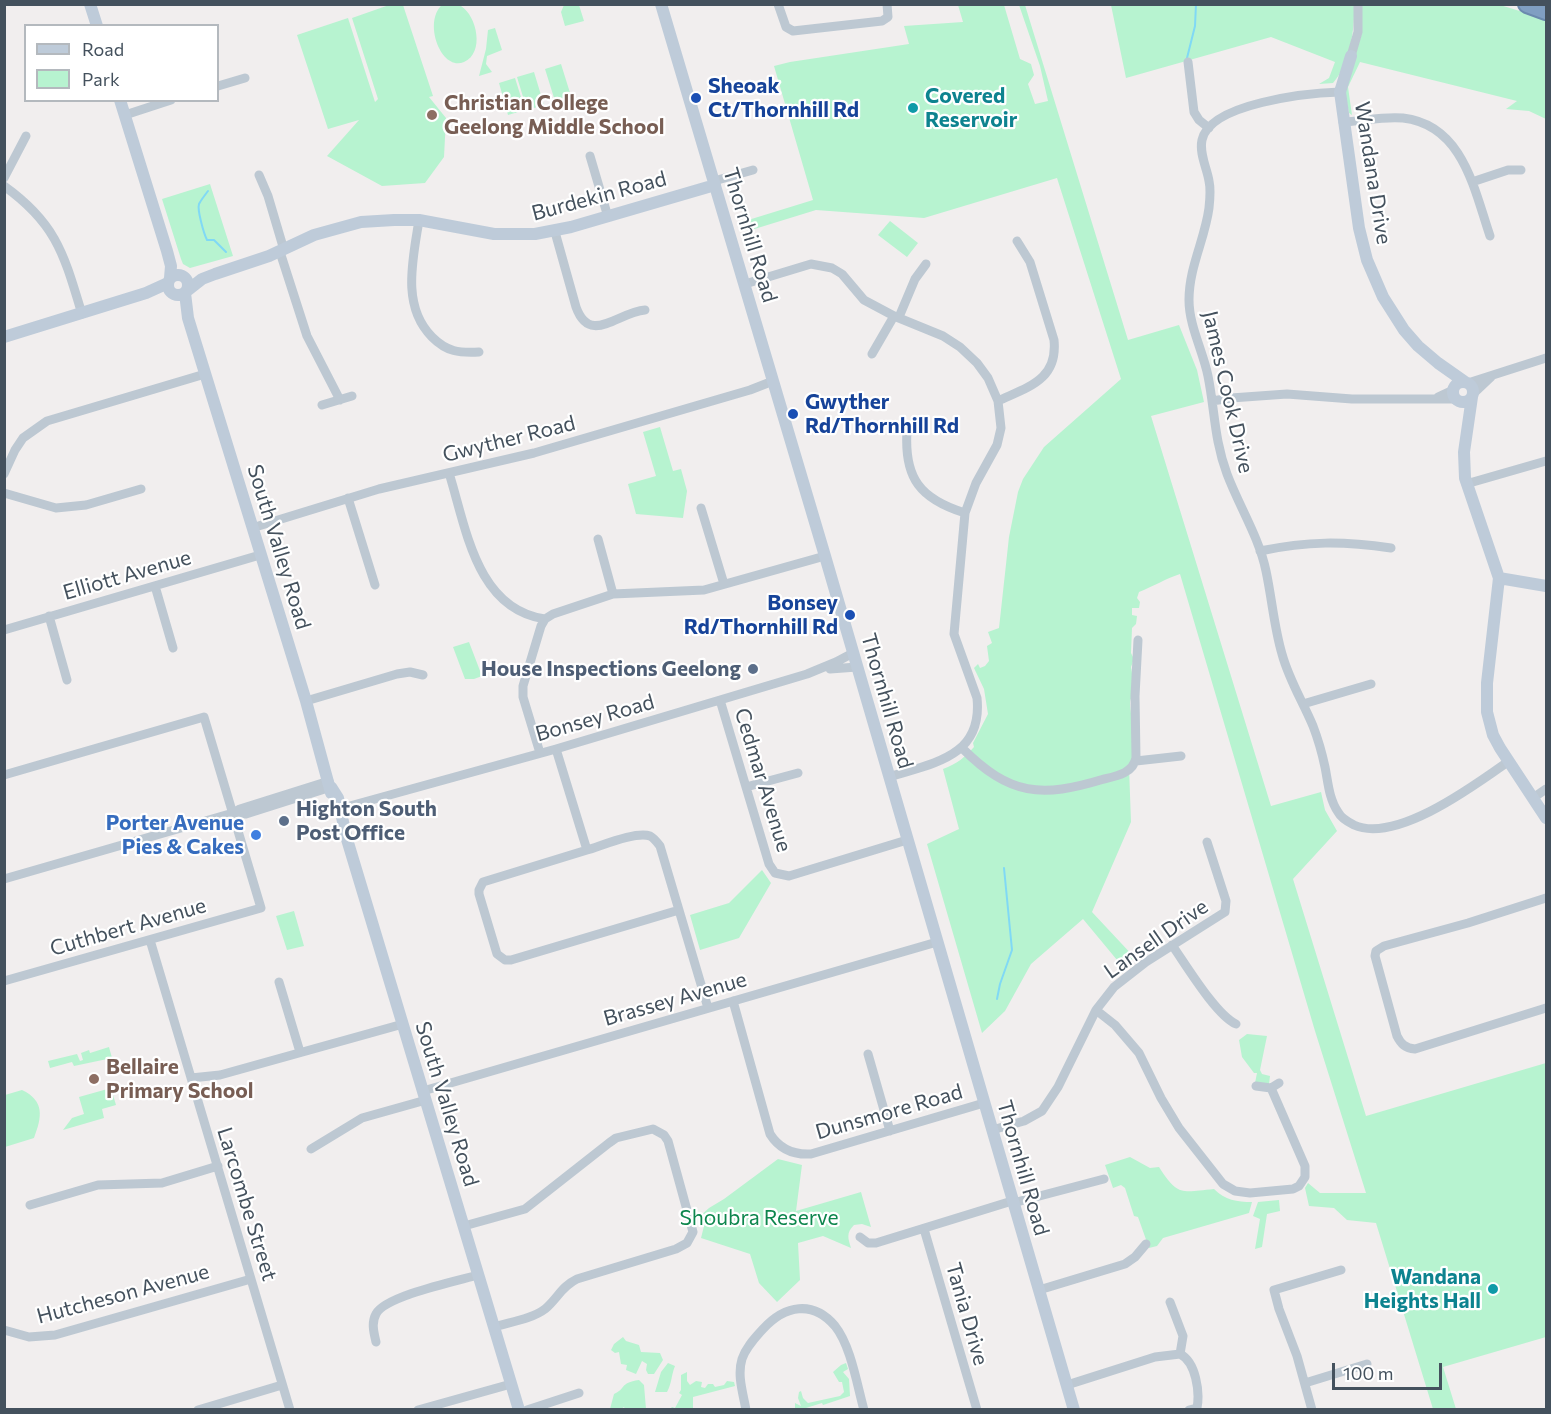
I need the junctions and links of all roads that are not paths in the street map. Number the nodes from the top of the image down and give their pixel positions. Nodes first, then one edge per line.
1 (90, 4) edge
2 (661, 4) edge
3 (778, 4) edge
4 (1358, 4) edge
5 (1527, 4) edge
6 (888, 9) edge
7 (1546, 11) edge
8 (96, 24) edge
9 (1351, 56) joint
10 (1188, 62) dead end
11 (245, 78) dead end
12 (219, 86) edge
13 (1340, 92) junction
14 (121, 102) edge
15 (165, 102) edge
16 (125, 115) junction
17 (1343, 122) junction
18 (1209, 128) junction
19 (26, 136) dead end
20 (590, 156) dead end
21 (753, 170) dead end
22 (1521, 170) dead end
23 (259, 175) dead end
24 (4, 178) edge
25 (1472, 182) junction
26 (714, 183) junction
27 (4, 186) edge
28 (608, 217) junction
29 (419, 220) junction
30 (555, 231) junction
31 (1490, 236) dead end
32 (1017, 242) dead end
33 (282, 251) junction
34 (926, 264) dead end
35 (745, 284) junction
36 (178, 285) junction
37 (645, 310) dead end
38 (82, 314) junction
39 (896, 316) junction
40 (4, 337) edge
41 (479, 352) dead end
42 (872, 354) dead end
43 (1546, 358) edge
44 (205, 374) junction
45 (773, 381) junction
46 (1462, 392) junction
47 (352, 396) dead end
48 (340, 400) junction
49 (998, 400) junction
50 (1212, 401) junction
51 (322, 405) dead end
52 (907, 431) dead end
53 (1546, 461) edge
54 (449, 473) junction
55 (4, 474) edge
56 (1466, 484) junction
57 (141, 489) dead end
58 (4, 494) edge
59 (348, 498) junction
60 (701, 508) dead end
61 (964, 513) junction
62 (252, 528) junction
63 (598, 539) dead end
64 (1391, 548) dead end
65 (1260, 551) junction
66 (260, 555) junction
67 (825, 556) junction
68 (1499, 578) junction
69 (724, 584) junction
70 (375, 585) dead end
71 (155, 586) junction
72 (1546, 586) edge
73 (613, 594) junction
74 (49, 616) junction
75 (545, 619) junction
76 (4, 630) edge
77 (1138, 640) dead end
78 (173, 648) dead end
79 (853, 653) junction
80 (857, 667) junction
81 (807, 674) junction
82 (423, 675) dead end
83 (68, 680) dead end
84 (1371, 684) dead end
85 (720, 700) junction
86 (306, 701) junction
87 (1303, 704) junction
88 (962, 748) junction
89 (556, 749) junction
90 (540, 753) junction
91 (1181, 756) dead end
92 (1136, 761) junction
93 (1509, 761) junction
94 (798, 772) dead end
95 (4, 775) edge
96 (889, 777) junction
97 (330, 784) junction
98 (746, 787) junction
99 (1546, 789) edge
100 (1533, 798) junction
101 (340, 812) junction
102 (233, 813) junction
103 (1546, 818) edge
104 (908, 840) junction
105 (1207, 842) dead end
106 (587, 850) junction
107 (4, 879) edge
108 (1546, 898) edge
109 (679, 910) junction
110 (150, 940) junction
111 (937, 942) junction
112 (1172, 945) junction
113 (4, 981) edge
114 (279, 982) dead end
115 (733, 1001) junction
116 (708, 1008) junction
117 (1096, 1010) junction
118 (1543, 1010) edge
119 (403, 1024) junction
120 (1236, 1024) dead end
121 (300, 1052) junction
122 (868, 1054) dead end
123 (220, 1075) junction
124 (191, 1078) junction
125 (1256, 1086) dead end
126 (194, 1089) junction
127 (424, 1095) junction
128 (984, 1103) junction
129 (992, 1130) junction
130 (890, 1131) junction
131 (311, 1149) dead end
132 (218, 1166) junction
133 (1104, 1179) dead end
134 (1013, 1202) junction
135 (30, 1205) dead end
136 (464, 1226) junction
137 (924, 1229) junction
138 (860, 1237) dead end
139 (1146, 1244) dead end
140 (1341, 1270) dead end
141 (478, 1275) junction
142 (251, 1279) junction
143 (1039, 1290) junction
144 (1170, 1302) dead end
145 (494, 1327) junction
146 (4, 1330) edge
147 (376, 1342) dead end
148 (1180, 1354) junction
149 (1367, 1364) dead end
150 (1305, 1383) junction
151 (511, 1384) junction
152 (282, 1385) junction
153 (1067, 1385) junction
154 (579, 1393) dead end
155 (1197, 1408) edge
156 (198, 1410) edge
157 (290, 1410) edge
158 (418, 1410) edge
159 (519, 1410) edge
160 (527, 1410) edge
161 (746, 1410) edge
162 (864, 1410) edge
163 (977, 1410) edge
164 (1074, 1410) edge
165 (1312, 1410) edge

1 - 8 street
2 - 26 street, Thornhill Road
3 - 6 street
4 - 9 street, Wandana Drive
5 - 7 highway
9 - 13 street, Wandana Drive
10 - 18 street
11 - 12 street
13 - 17 street, Wandana Drive
13 - 18 street
14 - 16 street, South Valley Road
15 - 16 street
16 - 36 street, South Valley Road
17 - 25 street
17 - 46 street, Wandana Drive
18 - 50 street, James Cook Drive
19 - 24 street
20 - 28 street
21 - 26 street
22 - 25 street
23 - 33 street
25 - 31 street
26 - 28 street, Burdekin Road
26 - 35 street, Thornhill Road
27 - 38 street
28 - 30 street, Burdekin Road
29 - 30 street, Burdekin Road
29 - 33 street, Burdekin Road
29 - 41 street
30 - 37 street
32 - 49 street
33 - 36 street, Burdekin Road
33 - 48 street
34 - 39 street
35 - 39 street
35 - 45 street, Thornhill Road
36 - 38 street, Burdekin Road
36 - 44 street, South Valley Road
38 - 40 street, Burdekin Road
39 - 42 street
39 - 49 street
43 - 46 street
44 - 55 street
44 - 62 street, South Valley Road
45 - 54 street, Gwyther Road
45 - 67 street, Thornhill Road
46 - 50 street
46 - 56 street
47 - 48 street
48 - 51 street
49 - 61 street
50 - 65 street, James Cook Drive
52 - 61 street
53 - 56 street
54 - 59 street, Gwyther Road
54 - 75 street
56 - 68 street
57 - 58 street
59 - 62 street, Gwyther Road
59 - 70 street
60 - 69 street
61 - 88 street
62 - 66 street, South Valley Road
63 - 73 street
64 - 65 street
65 - 87 street, James Cook Drive
66 - 71 street, Elliott Avenue
66 - 86 street, South Valley Road
67 - 69 street
67 - 79 street, Thornhill Road
68 - 72 street
68 - 93 street
69 - 73 street
71 - 74 street, Elliott Avenue
71 - 78 street
73 - 75 street
74 - 76 street, Elliott Avenue
74 - 83 street
75 - 90 street
77 - 92 street
79 - 80 street, Thornhill Road
79 - 81 street, Bonsey Road
80 - 81 street, Bonsey Road
80 - 96 street, Thornhill Road
81 - 85 street, Bonsey Road
82 - 86 street
84 - 87 street
85 - 89 street, Bonsey Road
85 - 98 street, Cedmar Avenue
86 - 97 street, South Valley Road
87 - 93 street, James Cook Drive
88 - 92 street
88 - 96 street
89 - 90 street, Bonsey Road
89 - 106 street
90 - 101 street, Bonsey Road
91 - 92 street
93 - 100 street
94 - 98 street
95 - 102 street
96 - 104 street, Thornhill Road
97 - 101 street, South Valley Road
97 - 102 street
98 - 104 street, Cedmar Avenue
99 - 100 street
100 - 103 street
101 - 119 street, South Valley Road
102 - 107 street
102 - 110 street, Cuthbert Avenue
104 - 111 street, Thornhill Road
105 - 112 street, Lansell Drive
106 - 109 street
106 - 109 street
108 - 118 street
109 - 116 street
110 - 113 street, Cuthbert Avenue
110 - 124 street, Larcombe Street
111 - 115 street, Brassey Avenue
111 - 128 street, Thornhill Road
112 - 117 street, Lansell Drive
112 - 120 street
114 - 121 street
115 - 116 street, Brassey Avenue
115 - 130 street, Dunsmore Road
116 - 127 street, Brassey Avenue
117 - 125 street
117 - 129 street, Lansell Drive
119 - 121 street
119 - 127 street, South Valley Road
121 - 123 street
122 - 130 street
123 - 124 street
123 - 126 street
124 - 126 street, Larcombe Street
126 - 132 street, Larcombe Street
127 - 131 street, Brassey Avenue
127 - 136 street, South Valley Road
128 - 129 street, Thornhill Road
128 - 130 street, Dunsmore Road
129 - 134 street, Thornhill Road
132 - 135 street
132 - 142 street, Larcombe Street
133 - 134 street
134 - 137 street
134 - 143 street, Thornhill Road
136 - 141 street, South Valley Road
136 - 145 street
137 - 138 street
137 - 163 street, Tania Drive
139 - 143 street
140 - 150 street
141 - 145 street, South Valley Road
141 - 147 street
142 - 146 street, Hutcheson Avenue
142 - 152 street, Larcombe Street
143 - 153 street, Thornhill Road
144 - 148 street
145 - 151 street, South Valley Road
148 - 153 street
148 - 155 street
149 - 150 street
150 - 165 street
151 - 158 street
151 - 159 street, South Valley Road
152 - 156 street
152 - 157 street, Larcombe Street
153 - 164 street, Thornhill Road
154 - 160 street
161 - 162 street

